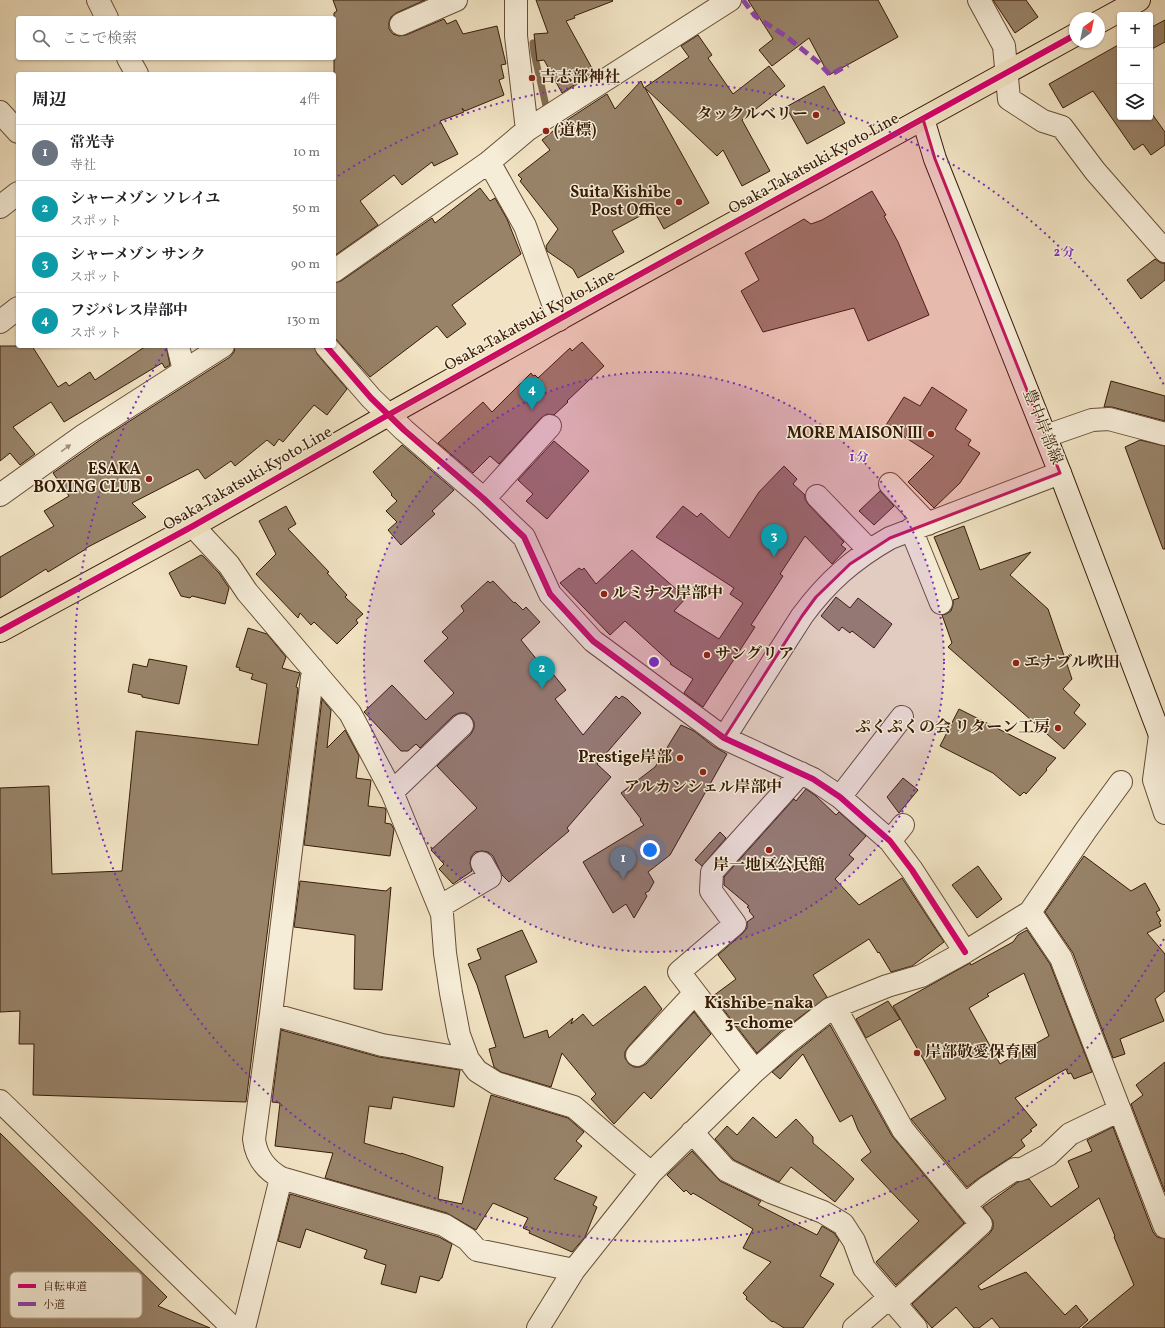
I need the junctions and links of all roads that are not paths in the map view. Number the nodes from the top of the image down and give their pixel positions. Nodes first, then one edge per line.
1 (98, 0) edge
2 (456, 0) edge
3 (516, 0) edge
4 (730, 0) edge
5 (979, 0) edge
6 (1139, 0) edge
7 (106, 16) edge
8 (1105, 19) edge
9 (401, 24) dead end
10 (1069, 38) edge
11 (129, 60) edge
12 (135, 72) edge
13 (1006, 73) junction
14 (0, 112) edge
15 (923, 119) junction
16 (16, 130) edge
17 (527, 130) junction
18 (489, 162) junction
19 (16, 195) edge
20 (0, 207) edge
21 (1165, 251) edge
22 (336, 270) edge
23 (16, 310) edge
24 (559, 320) junction
25 (0, 322) edge
26 (178, 348) edge
27 (220, 348) edge
28 (328, 348) edge
29 (184, 371) junction
30 (388, 415) junction
31 (550, 426) dead end
32 (1165, 434) edge
33 (1046, 436) junction
34 (1060, 473) junction
35 (890, 484) dead end
36 (0, 495) edge
37 (817, 496) dead end
38 (484, 498) junction
39 (193, 526) junction
40 (919, 526) junction
41 (870, 550) junction
42 (941, 603) dead end
43 (0, 631) edge
44 (313, 669) junction
45 (902, 717) dead end
46 (462, 725) dead end
47 (724, 738) junction
48 (1163, 739) edge
49 (1165, 758) edge
50 (800, 773) junction
51 (1121, 782) dead end
52 (392, 792) junction
53 (840, 797) junction
54 (1165, 813) edge
55 (482, 863) dead end
56 (439, 907) junction
57 (1030, 912) junction
58 (965, 952) junction
59 (695, 993) junction
60 (836, 1006) junction
61 (271, 1014) junction
62 (637, 1055) dead end
63 (468, 1059) junction
64 (755, 1071) junction
65 (0, 1101) edge
66 (1120, 1110) junction
67 (692, 1132) junction
68 (651, 1173) junction
69 (281, 1178) junction
70 (965, 1205) junction
71 (1165, 1227) edge
72 (574, 1270) junction
73 (892, 1301) junction
74 (233, 1328) edge
75 (244, 1328) edge
76 (538, 1328) edge
77 (854, 1328) edge
78 (916, 1328) edge

1 - 7 street
2 - 9 street
3 - 17 street
4 - 17 street
5 - 13 street
6 - 8 main road
10 - 13 main road, Osaka Takatsuki Kyoto Line
11 - 12 street
13 - 15 main road, Osaka Takatsuki Kyoto Line
13 - 21 street
14 - 16 street
15 - 24 main road, Osaka Takatsuki Kyoto Line
15 - 33 street, 豊中岸部線
17 - 18 street
18 - 22 street
18 - 24 street
19 - 20 street
23 - 25 street
24 - 30 main road, Osaka Takatsuki Kyoto Line
26 - 29 street
27 - 29 street
28 - 30 street
36 -> 29 street
30 - 38 street
30 - 39 main road, Osaka Takatsuki Kyoto Line
31 - 38 street
32 - 33 street
33 - 34 street, 豊中岸部線
34 - 40 street
34 - 48 street, 豊中岸部線
35 - 40 street
37 - 41 street
38 - 47 street
39 - 43 main road, Osaka Takatsuki Kyoto Line
39 - 44 street
40 - 41 street
40 - 42 street
41 - 47 street
44 - 52 street
44 - 61 street
45 - 53 street
46 - 52 street
47 - 50 street
48 - 49 street, 豊中岸部線
48 - 54 street
50 - 53 street
50 - 59 street
51 - 57 street
52 - 56 street
53 - 58 street
55 - 56 street
56 - 63 street
57 - 58 street
57 - 66 street
58 - 60 street
59 - 62 street
59 - 64 street
60 - 64 street
60 - 70 street
61 - 63 street
61 - 69 street
63 - 68 street
64 - 67 street
65 - 74 street
66 - 70 street
66 - 71 street
67 - 68 street
67 - 73 street
68 - 72 street
69 - 72 street
69 - 75 street
70 - 73 street
72 - 76 street
73 - 77 street
73 - 78 street

